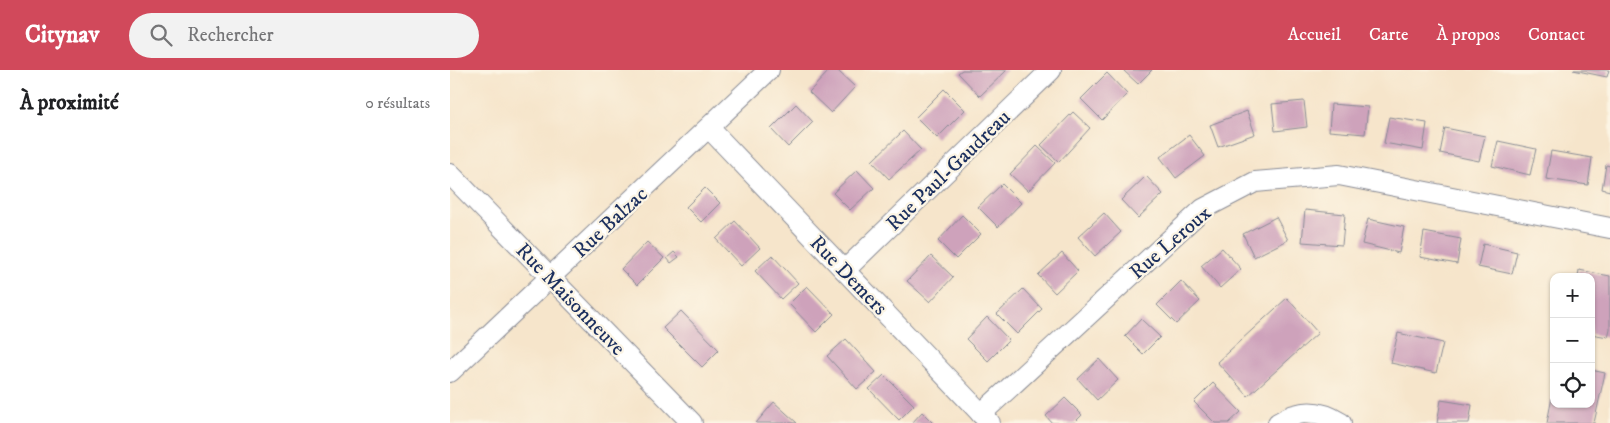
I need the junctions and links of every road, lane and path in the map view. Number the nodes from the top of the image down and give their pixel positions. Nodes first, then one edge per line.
1 (769, 70) edge
2 (1051, 70) edge
3 (709, 128) junction
4 (450, 174) edge
5 (1610, 228) edge
6 (844, 270) junction
7 (550, 278) junction
8 (450, 372) edge
9 (985, 418) edge
10 (688, 422) edge
11 (1278, 423) edge
12 (1341, 423) edge

1 - 3 street, Rue Balzac
2 - 6 street, Rue Paul-Gaudreau
3 - 6 street, Rue Demers
3 - 7 street, Rue Balzac
4 - 7 street, Rue Maisonneuve
5 - 9 street, Rue Leroux
6 - 9 street, Rue Demers
7 - 8 street, Rue Balzac
7 - 10 street, Rue Maisonneuve
11 - 12 street

